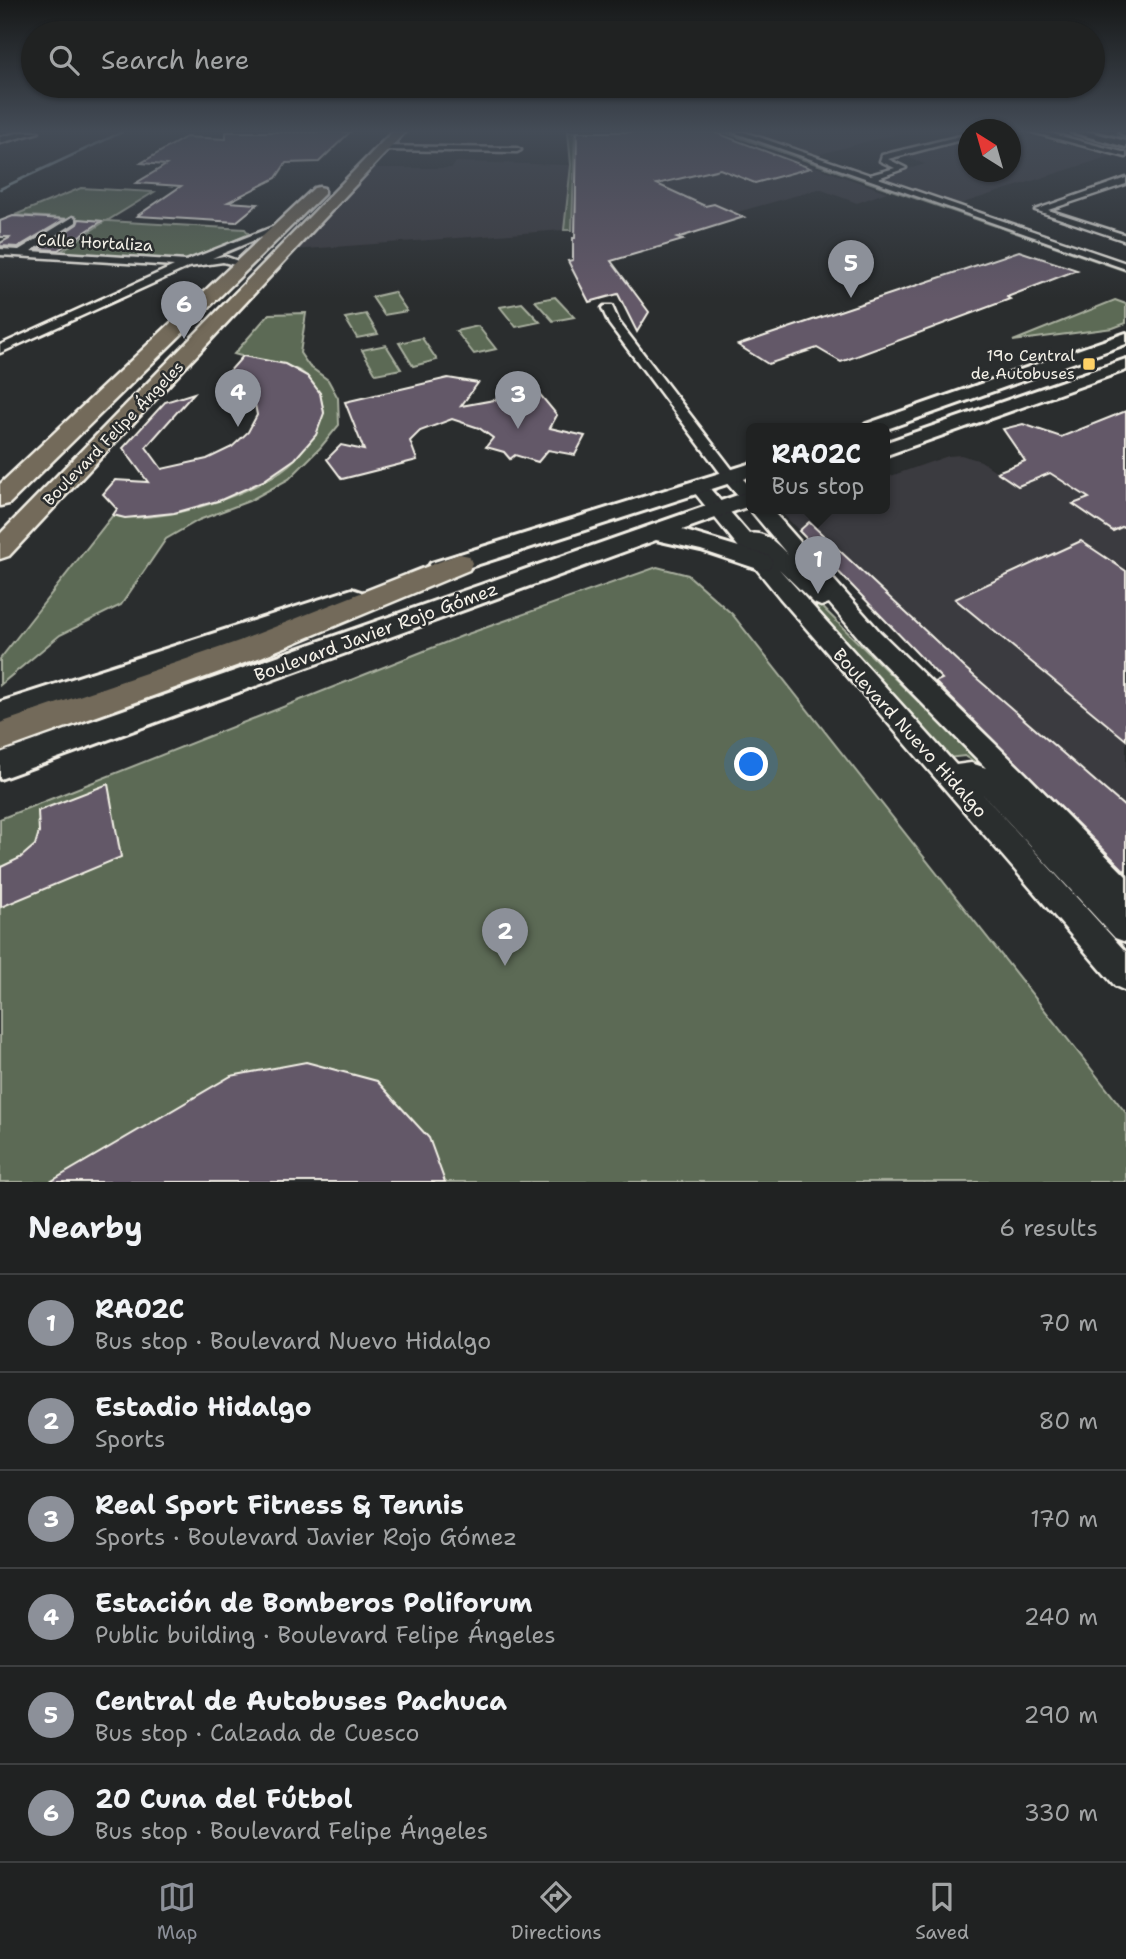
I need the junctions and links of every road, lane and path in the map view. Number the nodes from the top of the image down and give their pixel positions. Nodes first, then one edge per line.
1 (327, 187) edge
2 (341, 187) edge
3 (897, 187) edge
4 (1108, 187) edge
5 (73, 220) dead end
6 (283, 226) junction
7 (1126, 238) edge
8 (1126, 245) edge
9 (223, 250) junction
10 (259, 251) junction
11 (0, 252) edge
12 (285, 253) junction
13 (1087, 253) junction
14 (20, 254) junction
15 (187, 264) junction
16 (242, 266) junction
17 (1126, 266) edge
18 (608, 308) dead end
19 (1126, 338) edge
20 (0, 349) edge
21 (1126, 364) edge
22 (887, 423) edge
23 (890, 448) edge
24 (746, 471) edge
25 (730, 476) junction
26 (699, 487) junction
27 (746, 493) edge
28 (0, 498) edge
29 (746, 503) edge
30 (718, 510) junction
31 (764, 514) edge
32 (656, 532) junction
33 (744, 542) junction
34 (0, 550) edge
35 (761, 562) junction
36 (459, 563) junction
37 (872, 638) junction
38 (219, 687) junction
39 (0, 714) edge
40 (0, 737) edge
41 (0, 754) edge
42 (0, 766) edge
43 (951, 779) junction
44 (1126, 897) edge
45 (1126, 927) edge
46 (1126, 975) edge

1 - 6 main road, Boulevard Felipe Ángeles
2 - 12 main road, Boulevard Felipe Ángeles
3 - 13 street
4 - 7 street
5 - 14 street
6 - 9 street
6 - 10 main road, Boulevard Felipe Ángeles
8 - 13 street
9 - 10 street
9 - 15 street
10 - 12 street
10 - 16 main road, Boulevard Felipe Ángeles
11 - 14 street, Calle Hortaliza
12 - 34 main road, Boulevard Felipe Ángeles
13 - 17 street
14 - 15 street, Calle Hortaliza
15 - 16 street
15 - 20 street
16 - 28 main road, Boulevard Felipe Ángeles
18 - 25 street
19 - 22 main road
21 - 23 main road
24 - 25 main road, Boulevard Javier Rojo Gómez
25 - 26 main road, Boulevard Javier Rojo Gómez
25 - 27 street, Boulevard Nuevo Hidalgo
26 - 30 street, Boulevard Nuevo Hidalgo
26 - 36 main road, Boulevard Javier Rojo Gómez
29 - 30 main road, Boulevard Javier Rojo Gómez
30 - 32 main road, Boulevard Javier Rojo Gómez
30 - 33 street, Boulevard Nuevo Hidalgo
31 - 37 street, Boulevard Nuevo Hidalgo
32 - 35 main road
32 - 38 main road, Boulevard Javier Rojo Gómez
33 - 35 street, Boulevard Nuevo Hidalgo
33 - 37 street
35 - 43 street, Boulevard Nuevo Hidalgo
36 - 39 main road, Boulevard Javier Rojo Gómez
36 - 40 main road
37 - 44 street, Boulevard Nuevo Hidalgo
38 - 41 main road
38 - 42 main road, Boulevard Javier Rojo Gómez
43 - 45 street
43 - 46 street, Boulevard Nuevo Hidalgo

